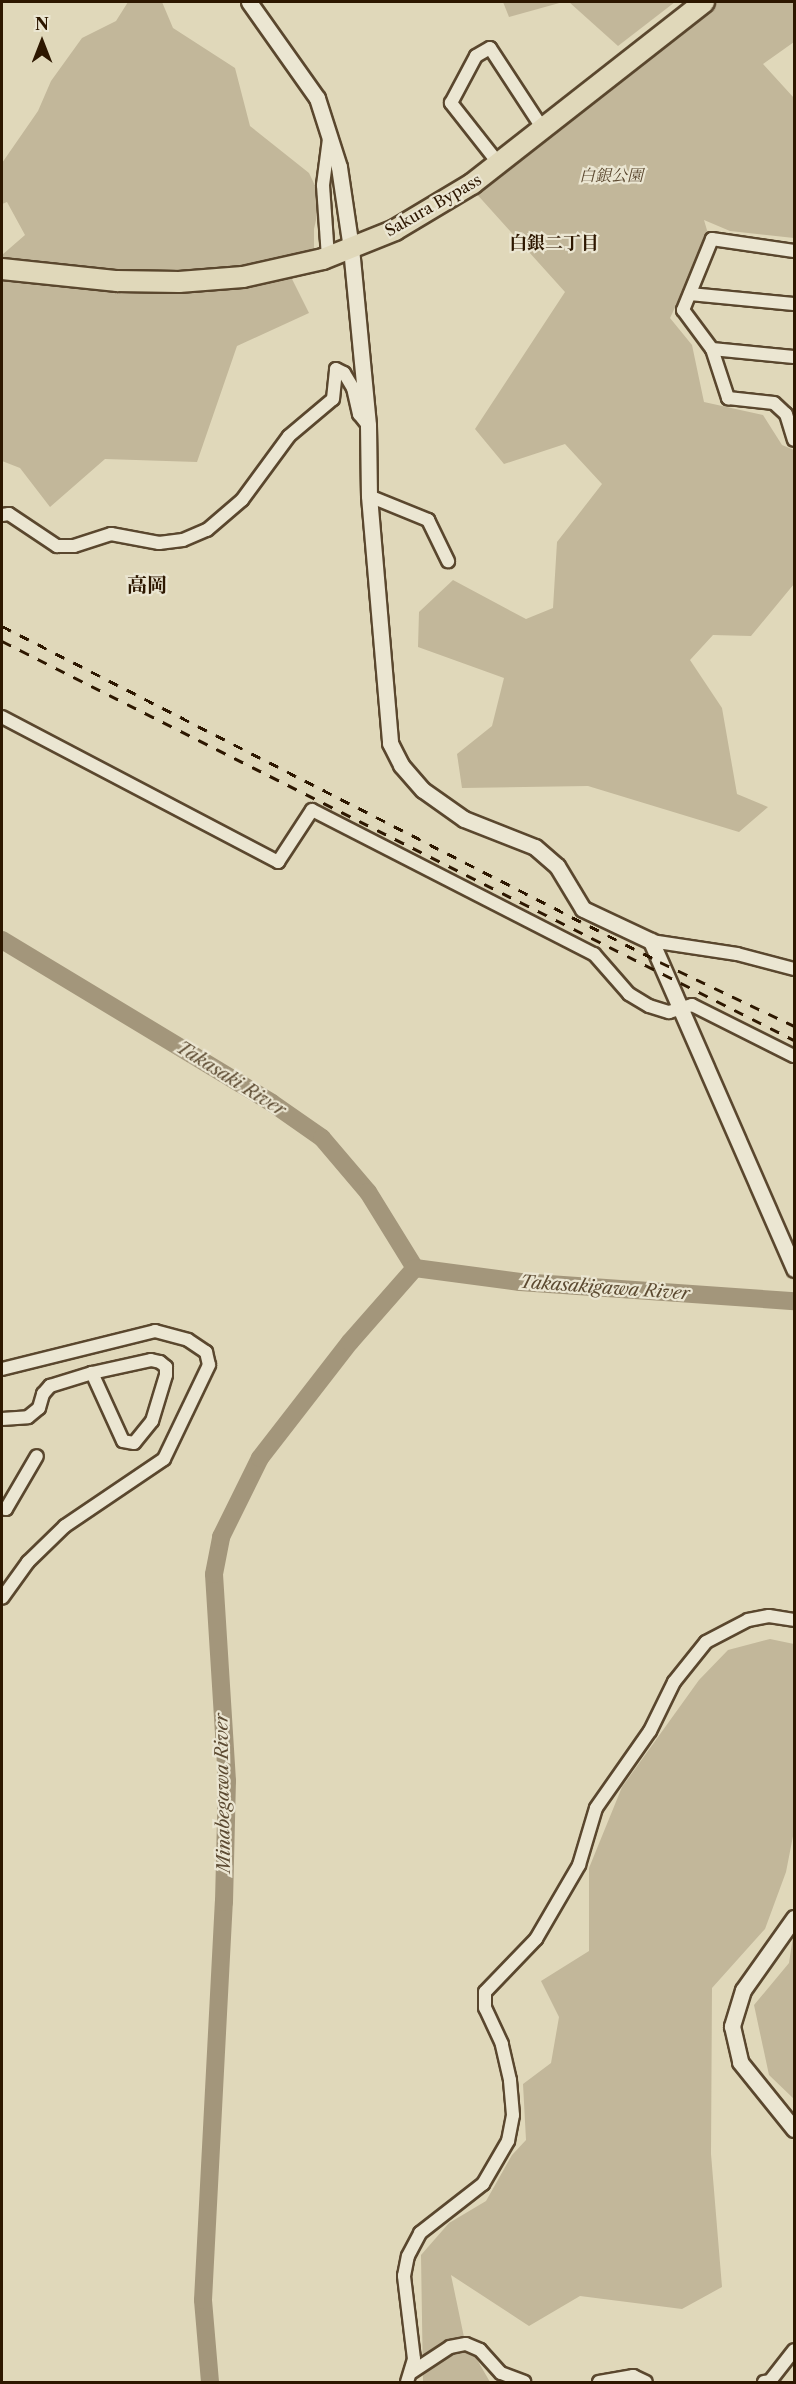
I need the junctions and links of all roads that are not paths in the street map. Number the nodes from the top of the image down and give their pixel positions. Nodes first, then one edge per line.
1 (249, 2) edge
2 (704, 2) edge
3 (543, 129) junction
4 (330, 132) junction
5 (499, 164) junction
6 (351, 248) junction
7 (795, 251) edge
8 (328, 257) junction
9 (2, 269) edge
10 (690, 294) junction
11 (795, 304) edge
12 (712, 349) junction
13 (795, 357) edge
14 (790, 414) edge
15 (368, 425) junction
16 (795, 440) edge
17 (369, 496) junction
18 (2, 515) edge
19 (448, 561) dead end
20 (2, 717) edge
21 (651, 942) junction
22 (795, 969) edge
23 (680, 1007) junction
24 (795, 1056) edge
25 (795, 1269) edge
26 (2, 1370) edge
27 (92, 1373) junction
28 (2, 1419) edge
29 (37, 1456) dead end
30 (2, 1508) edge
31 (2, 1598) edge
32 (795, 1620) edge
33 (795, 1918) edge
34 (795, 2129) edge
35 (795, 2350) edge
36 (410, 2377) edge
37 (524, 2382) edge
38 (599, 2382) edge
39 (646, 2382) edge
40 (764, 2382) edge

1 - 4 street
2 - 3 highway, Sakura Bypass
3 - 5 highway, Sakura Bypass
3 - 5 street
4 - 6 street
4 - 8 street
5 - 6 highway, Sakura Bypass
6 - 8 highway, Sakura Bypass
6 - 15 street
7 - 10 street
8 - 9 highway, Sakura Bypass
10 - 11 street
10 - 12 street
12 - 13 street
12 - 14 street
14 - 16 street
15 - 17 street
15 - 18 street
17 - 19 street
17 - 21 street
20 - 23 street
21 - 22 street
21 - 23 street
23 - 24 street
23 - 25 street
26 - 31 street
27 - 27 street
27 - 28 street
29 - 30 street
32 - 36 street
33 - 34 street
35 - 40 street
36 - 37 street
38 - 39 street

